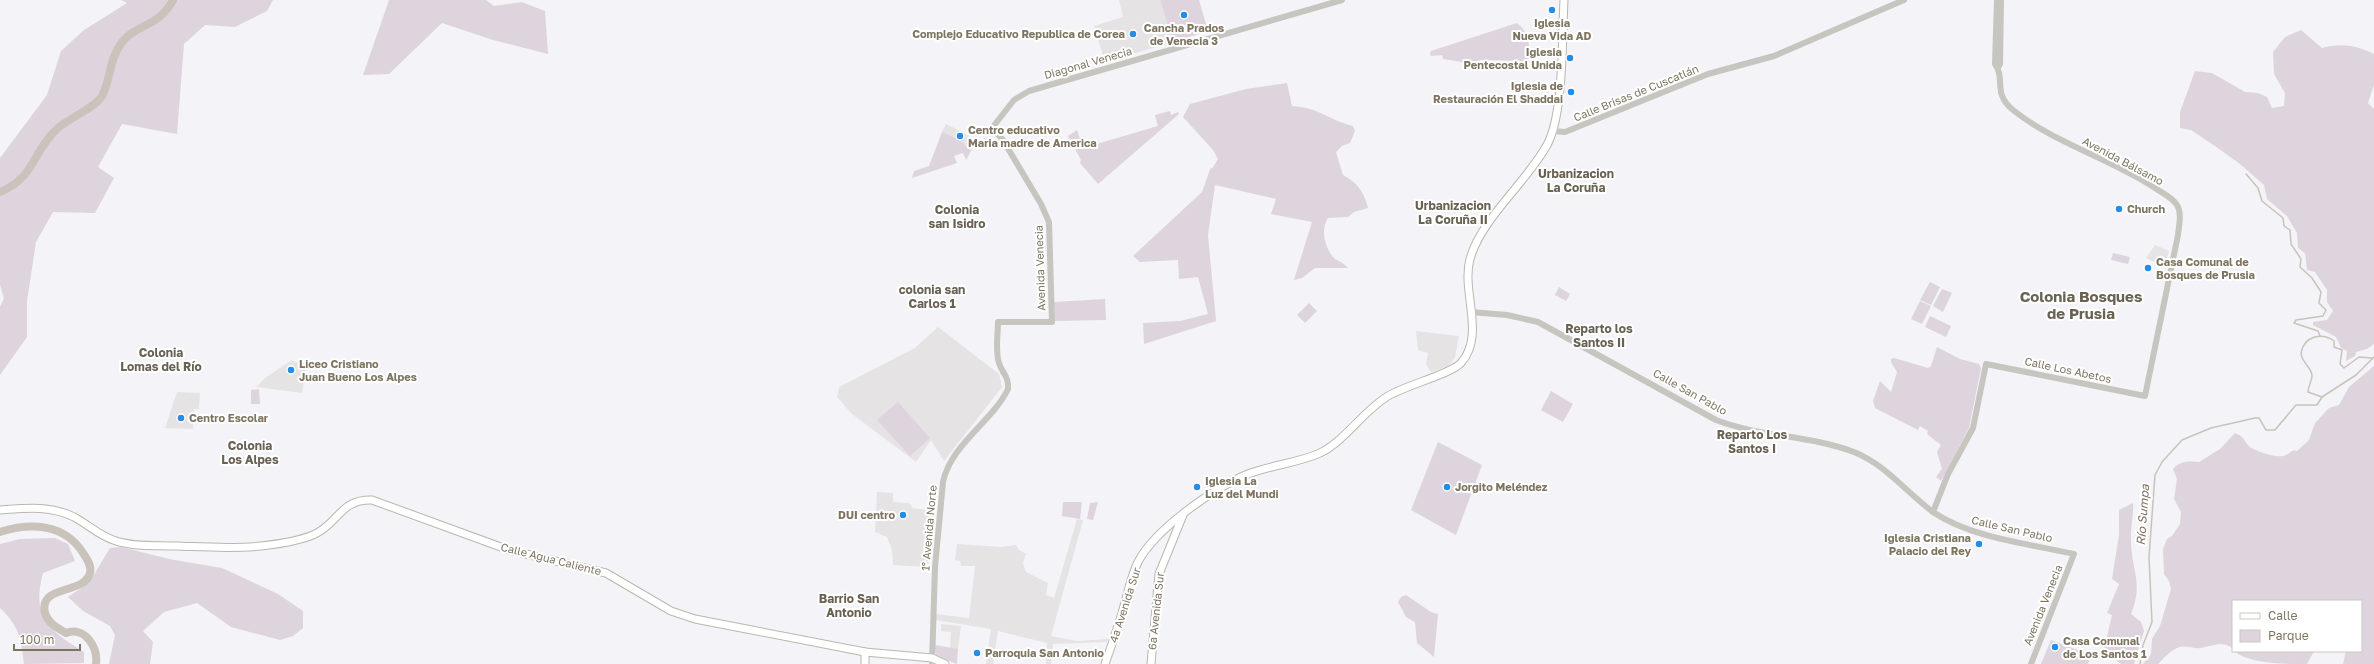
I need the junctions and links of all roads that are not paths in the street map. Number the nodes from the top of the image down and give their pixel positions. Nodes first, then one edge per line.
1 (1342, 0) edge
2 (1564, 0) edge
3 (1904, 0) edge
4 (1997, 0) edge
5 (2001, 0) edge
6 (1998, 68) junction
7 (992, 128) joint
8 (1553, 131) junction
9 (1471, 312) junction
10 (998, 322) joint
11 (2145, 396) joint
12 (0, 510) edge
13 (1933, 512) junction
14 (1183, 515) junction
15 (1163, 530) junction
16 (1175, 536) junction
17 (2074, 554) joint
18 (865, 652) junction
19 (932, 661) edge
20 (865, 664) edge
21 (945, 664) edge
22 (1105, 664) edge
23 (1151, 664) edge
24 (2031, 664) edge

1 - 7 street, Diagonal Venecia
2 - 8 main road, 4a Avenida Sur
3 - 8 street, Calle Brisas de Cuscatlán
4 - 6 street, Avenida Bálsamo
5 - 6 street, Avenida Bálsamo
6 - 11 street, Avenida Bálsamo
7 - 10 street, Avenida Venecia
8 - 9 main road, 4a Avenida Sur
9 - 13 street, Calle San Pablo
9 - 14 main road, 4a Avenida Sur
10 - 19 street, 1° Avenida Norte
11 - 13 street, Calle Los Abetos
12 - 18 main road, Calle Agua Caliente
13 - 17 street, Calle San Pablo
14 - 15 main road, 4a Avenida Sur
14 - 16 main road, 6a Avenida Sur
15 - 16 main road
15 - 22 main road, 4a Avenida Sur
16 - 23 main road, 6a Avenida Sur
17 - 24 street, Avenida Venecia
18 - 19 main road, Calle Agua Caliente
18 - 20 main road
19 - 21 main road, Calle Agua Caliente

